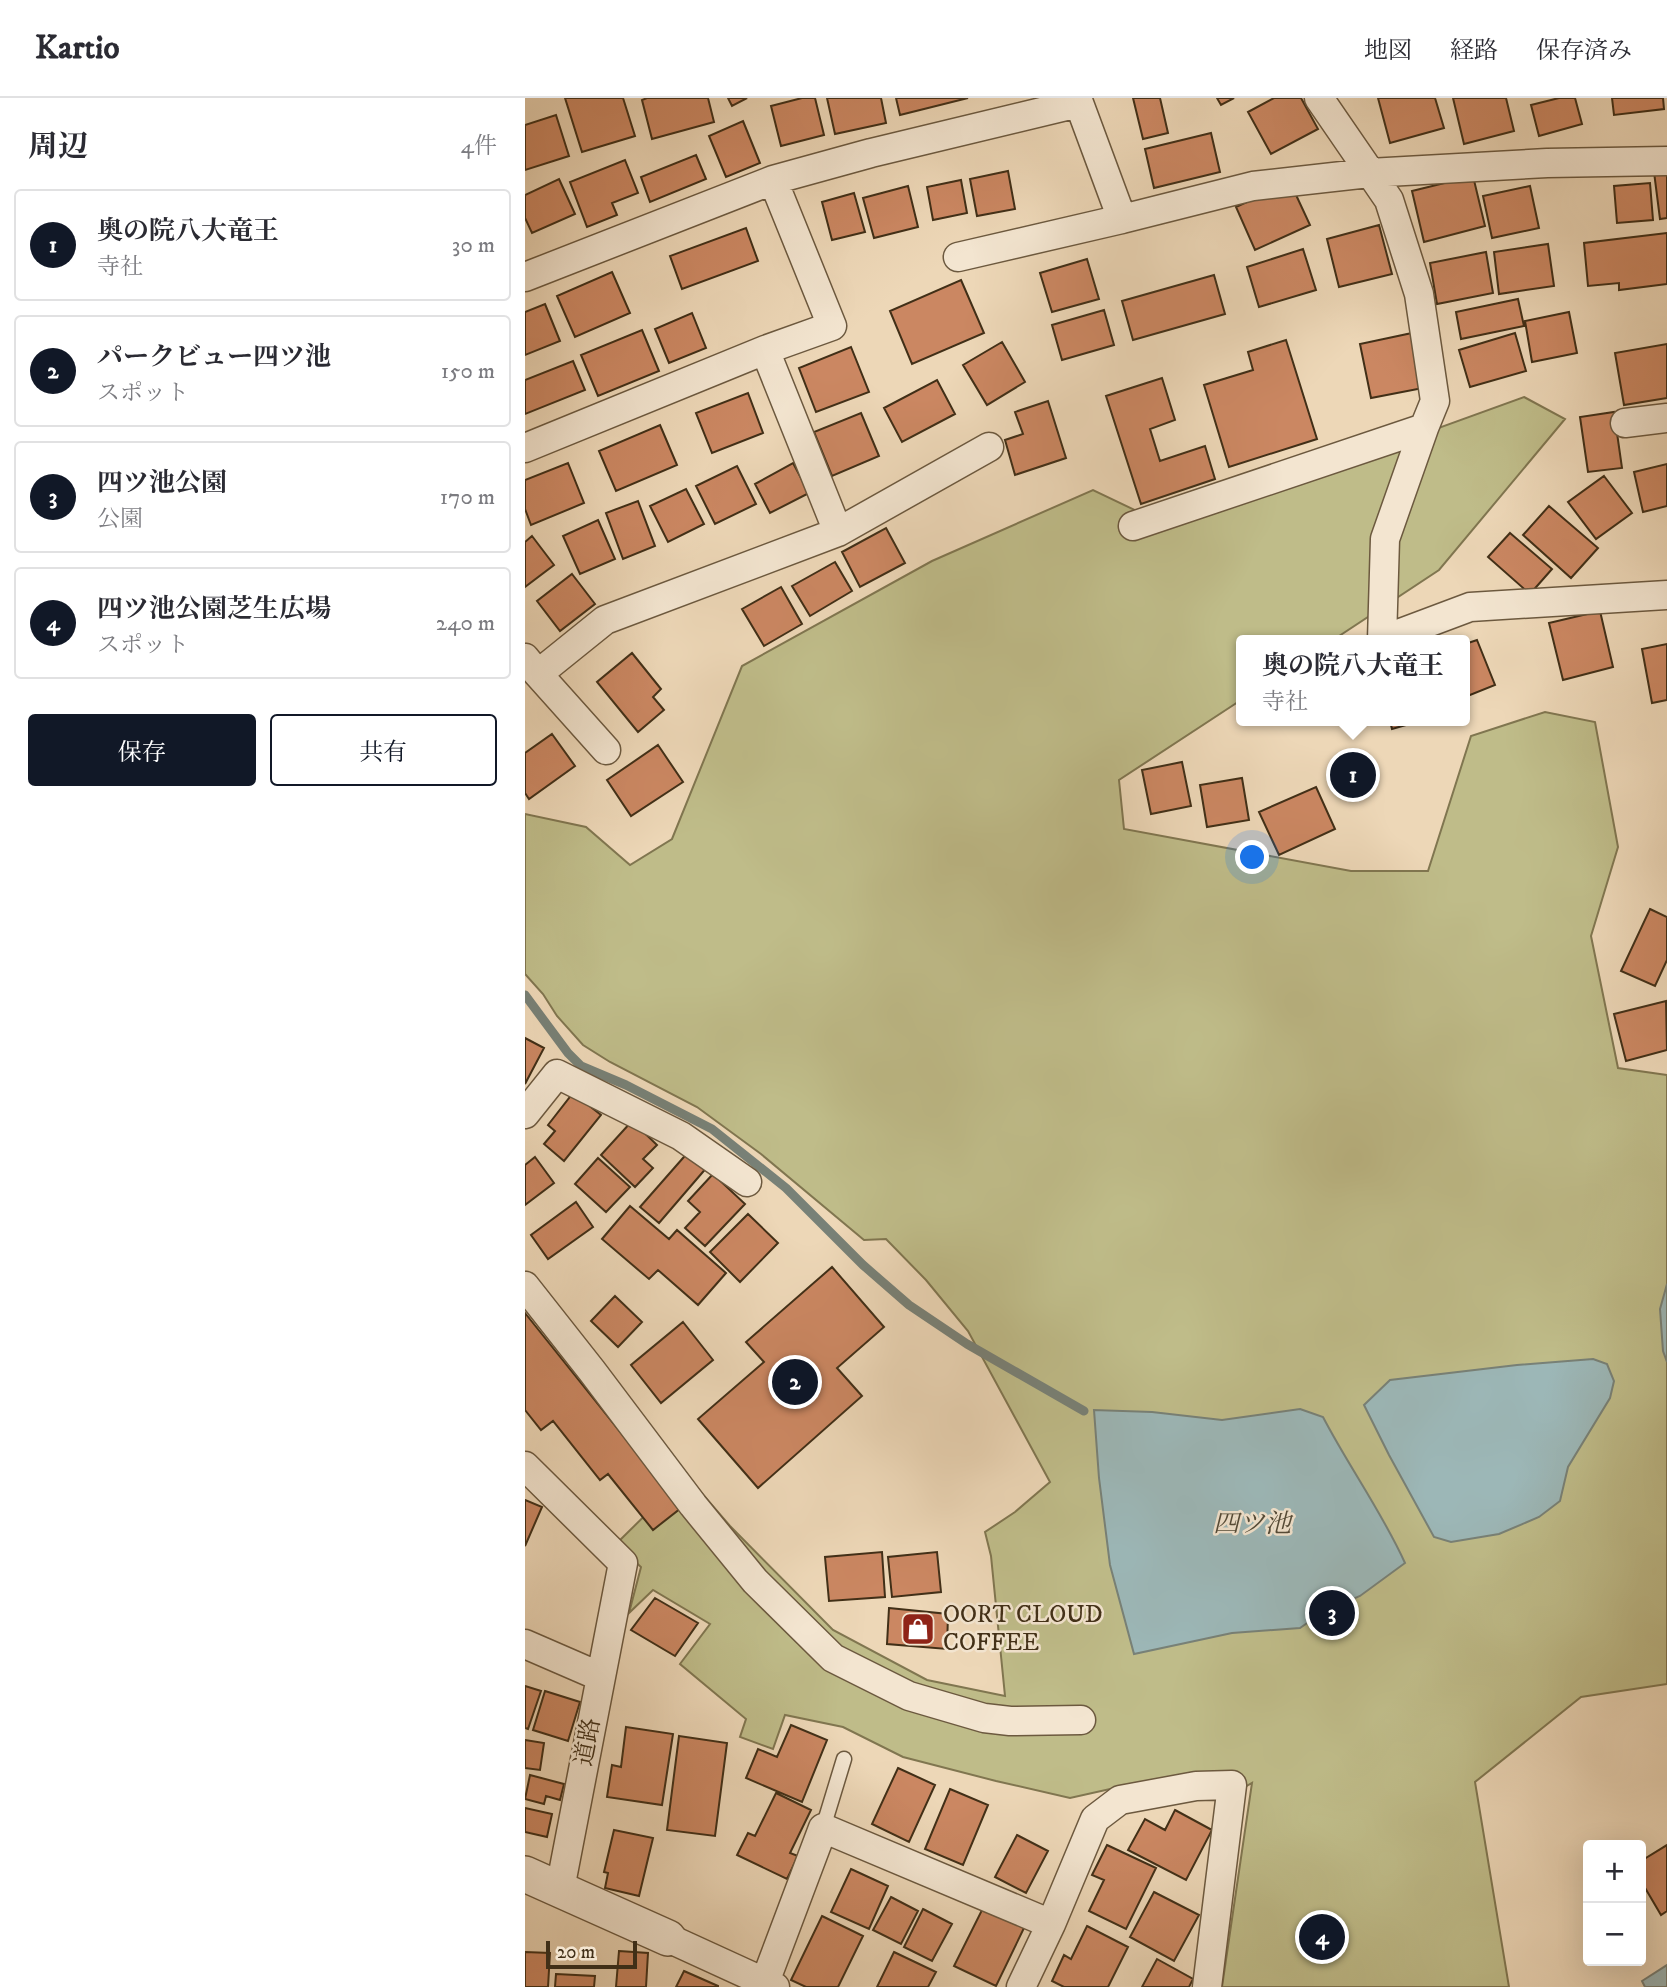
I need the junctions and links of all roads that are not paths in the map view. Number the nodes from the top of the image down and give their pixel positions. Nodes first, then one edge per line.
1 (1319, 98) edge
2 (1078, 100) edge
3 (1667, 160) edge
4 (1369, 173) junction
5 (773, 180) junction
6 (1122, 219) junction
7 (958, 257) dead end
8 (525, 277) edge
9 (765, 350) junction
10 (1667, 418) edge
11 (1625, 423) dead end
12 (1424, 428) junction
13 (989, 447) dead end
14 (525, 448) edge
15 (1133, 526) dead end
16 (838, 532) junction
17 (1667, 595) edge
18 (1382, 635) edge
19 (1395, 635) edge
20 (531, 666) edge
21 (606, 750) dead end
22 (525, 1114) edge
23 (747, 1182) dead end
24 (525, 1286) edge
25 (525, 1466) edge
26 (525, 1644) edge
27 (601, 1677) junction
28 (1081, 1720) dead end
29 (844, 1759) dead end
30 (823, 1828) junction
31 (525, 1874) edge
32 (560, 1889) junction
33 (1051, 1924) junction
34 (668, 1938) joint
35 (770, 1984) edge
36 (1021, 1987) edge
37 (1207, 1987) edge

1 - 4 street
2 - 5 street
2 - 6 street
3 - 4 street
4 - 6 street
4 - 12 street
5 - 8 street
5 - 9 street
6 - 7 street
9 - 14 street
9 - 16 street
10 - 11 street
12 - 15 street
12 - 18 street
13 - 16 street
16 - 20 street
17 - 19 street
20 - 21 street
22 - 23 street
24 - 28 street
25 - 27 street, 道路
26 - 27 street
27 - 32 street, 道路
29 - 30 lane
30 - 33 street
30 - 35 street
31 - 32 street
32 - 34 street
33 - 36 street
33 - 37 street
34 - 35 street

